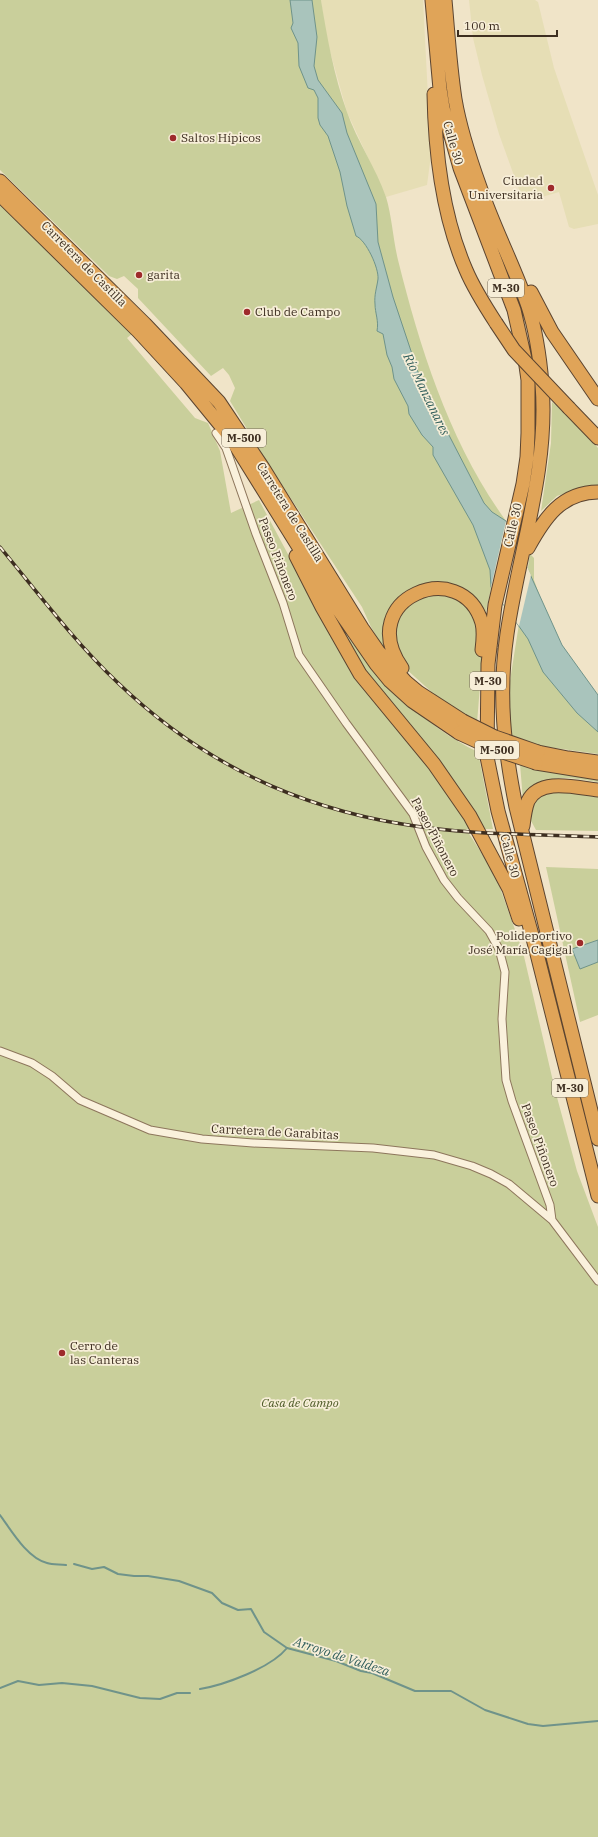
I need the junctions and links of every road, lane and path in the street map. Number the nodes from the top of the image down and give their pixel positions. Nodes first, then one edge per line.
1 (432, 0) edge
2 (445, 0) edge
3 (438, 69) junction
4 (0, 181) edge
5 (0, 195) edge
6 (486, 201) junction
7 (598, 399) edge
8 (216, 433) dead end
9 (598, 438) edge
10 (254, 472) junction
11 (598, 492) edge
12 (523, 556) junction
13 (459, 724) junction
14 (487, 757) junction
15 (537, 757) junction
16 (598, 762) edge
17 (598, 772) edge
18 (598, 790) edge
19 (522, 829) junction
20 (0, 1051) edge
21 (562, 1054) junction
22 (598, 1137) edge
23 (598, 1196) edge
24 (552, 1220) junction
25 (598, 1281) edge

1 - 3 highway, Calle 30 / M-30
2 - 6 highway, Calle 30 / M-30
3 - 9 highway, bridge
3 - 14 highway, Calle 30 / M-30
4 - 13 highway, Carretera de Castilla / M-500
5 - 10 highway, Carretera de Castilla / M-500
6 - 7 highway
6 - 12 highway, Calle 30 / M-30
8 - 24 street, Paseo Piñonero
10 - 13 highway, Carretera de Castilla / M-500
10 - 21 highway
11 - 12 highway
12 - 19 highway, Calle 30 / M-30
13 - 14 highway
13 - 15 highway, Carretera de Castilla / M-500, bridge
14 - 21 highway, Calle 30 / M-30
15 - 16 highway, Carretera de Castilla / M-500
15 - 17 highway, Carretera de Castilla / M-500
18 - 19 highway
19 - 22 highway, M-30
20 - 24 street, Carretera de Garabitas
21 - 23 highway, M-30
24 - 25 street, Paseo Piñonero

